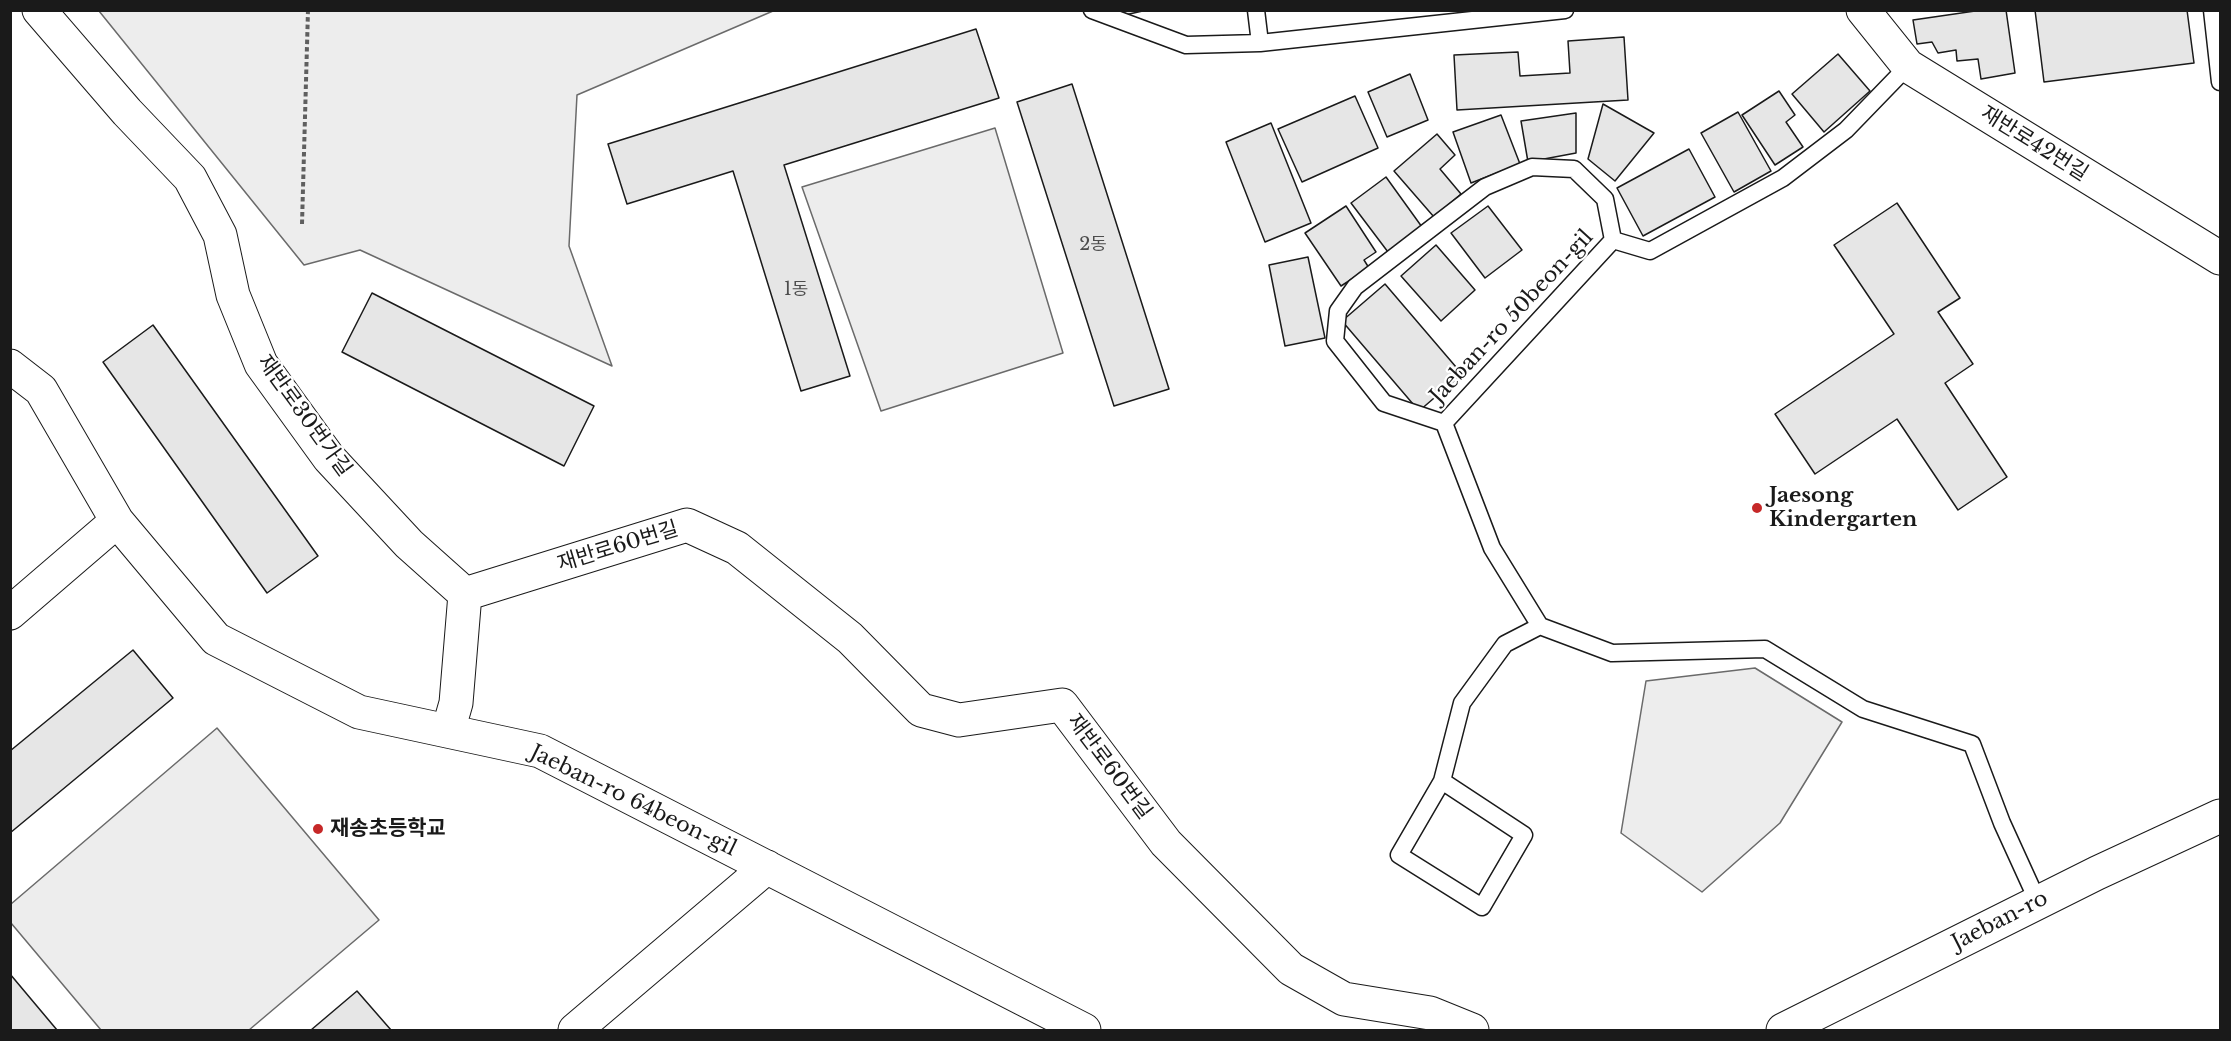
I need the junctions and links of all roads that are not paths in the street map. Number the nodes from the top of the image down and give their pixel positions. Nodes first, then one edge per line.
1 (39, 10) edge
2 (1092, 10) edge
3 (1256, 10) edge
4 (1565, 10) edge
5 (1863, 10) edge
6 (2212, 10) edge
7 (1260, 43) junction
8 (1908, 66) junction
9 (2220, 82) edge
10 (1612, 240) junction
11 (2220, 258) edge
12 (10, 366) edge
13 (1444, 423) junction
14 (117, 521) junction
15 (465, 594) junction
16 (10, 613) edge
17 (1540, 626) junction
18 (448, 731) junction
19 (1442, 781) junction
20 (2220, 816) edge
21 (766, 867) junction
22 (2038, 902) junction
23 (1075, 1029) edge
24 (575, 1030) edge
25 (1472, 1030) edge
26 (1783, 1030) edge

1 - 15 street, 재반로30번가길
2 - 7 lane
3 - 7 lane
4 - 7 lane
5 - 8 street, 재반로42번길
6 - 9 lane
8 - 10 lane, Jaeban-ro 50beon-gil
8 - 11 street, 재반로42번길
10 - 13 lane, Jaeban-ro 50beon-gil
10 - 13 lane, Jaeban-ro 50beon-gil
12 - 14 street, Jaeban-ro 64beon-gil
13 - 17 lane, Jaeban-ro 50beon-gil
14 - 16 street
14 - 18 street, Jaeban-ro 64beon-gil
15 - 18 street
15 - 25 street, 재반로60번길
17 - 19 lane
17 - 22 lane
18 - 21 street, Jaeban-ro 64beon-gil
19 - 19 lane
20 - 22 street, Jaeban-ro
21 - 23 street, Jaeban-ro 64beon-gil
21 - 24 street
22 - 26 street, Jaeban-ro

